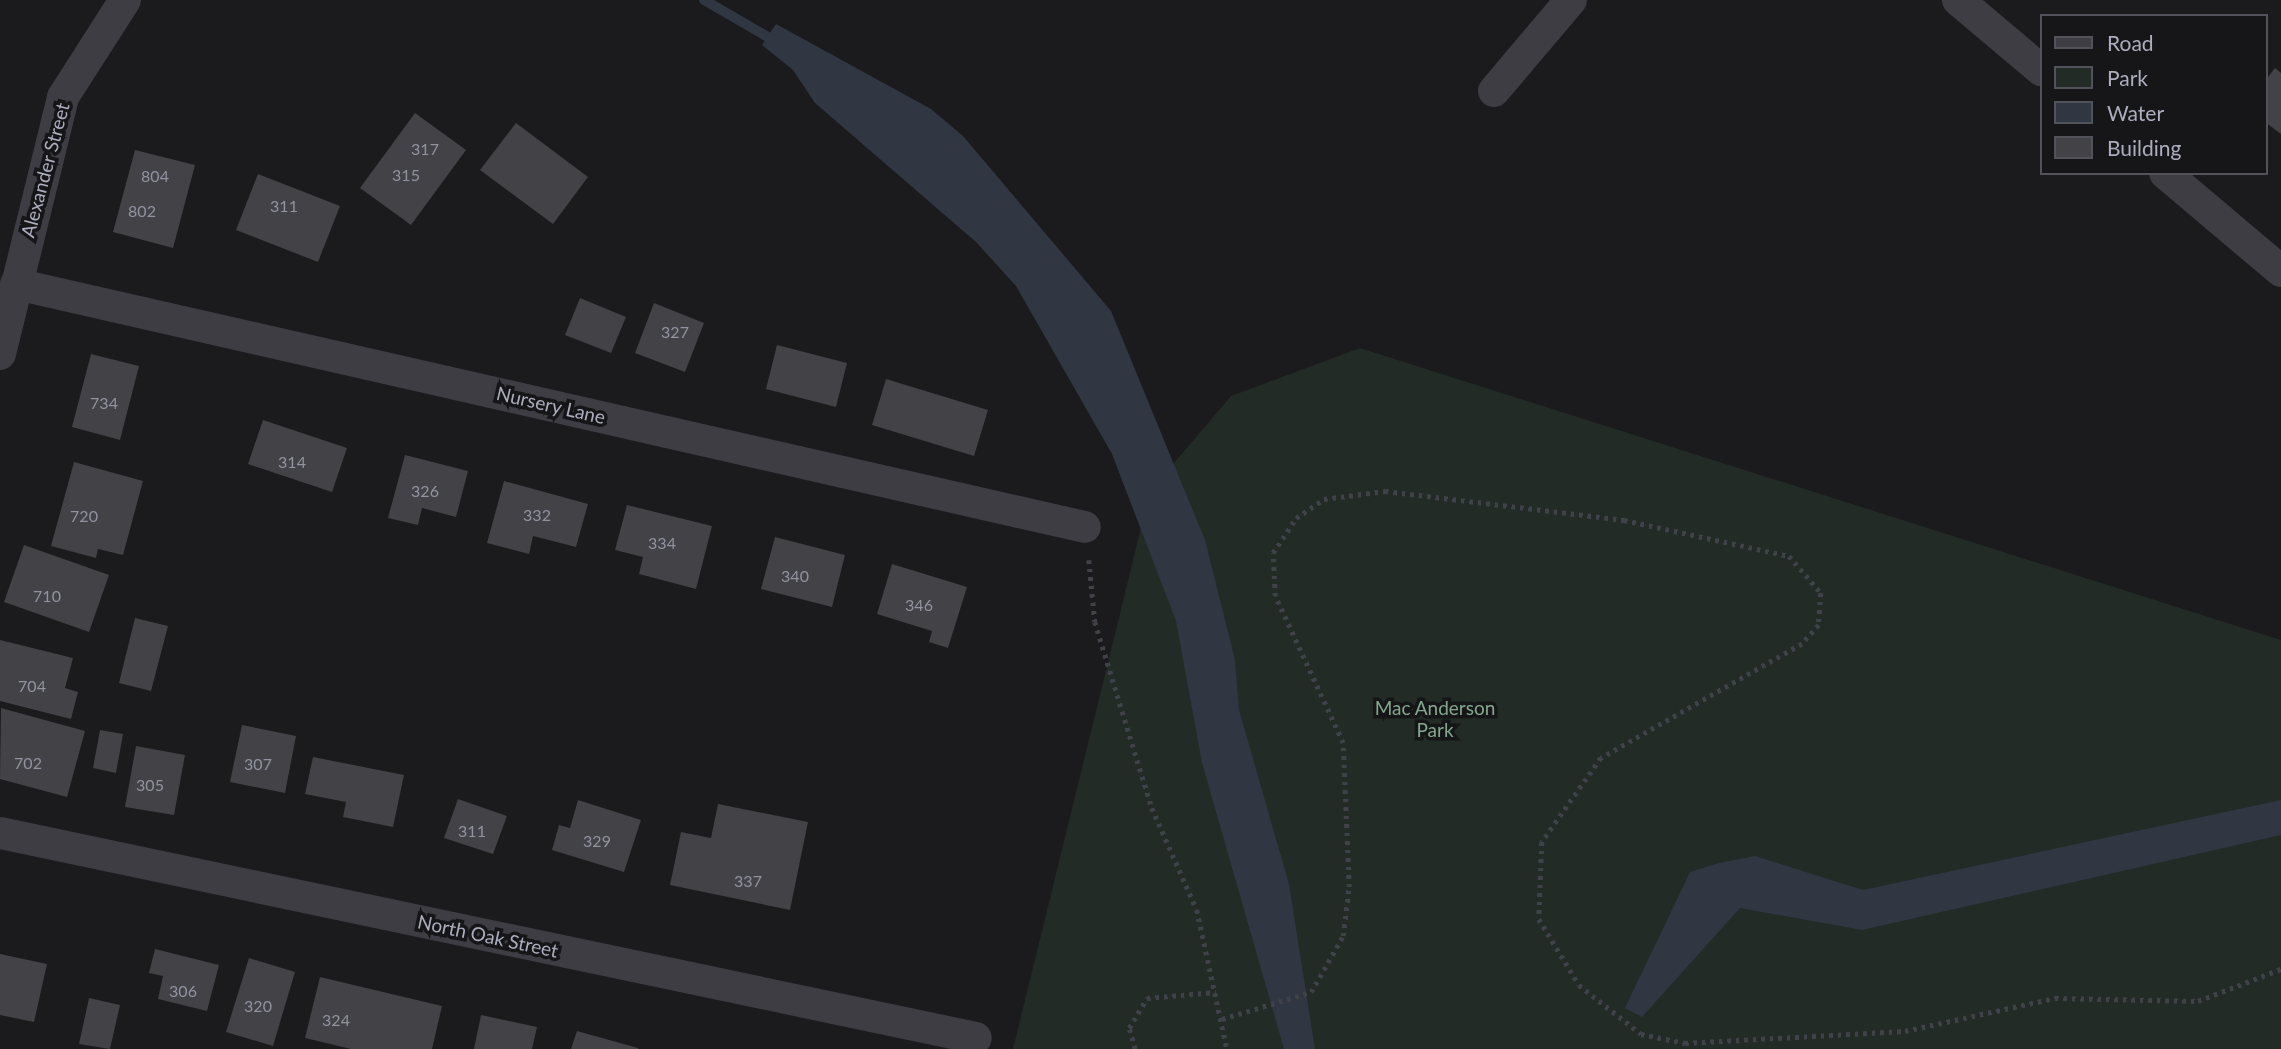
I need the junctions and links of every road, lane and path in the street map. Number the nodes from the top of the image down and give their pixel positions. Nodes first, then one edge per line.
1 (125, 0) edge
2 (1571, 0) edge
3 (1958, 0) edge
4 (2039, 68) edge
5 (1494, 91) dead end
6 (2167, 175) edge
7 (2281, 271) edge
8 (16, 284) junction
9 (0, 354) edge
10 (1085, 527) joint
11 (0, 833) edge
12 (2281, 969) edge
13 (1216, 992) junction
14 (1222, 1019) junction
15 (976, 1038) dead end
16 (1135, 1049) edge
17 (1227, 1049) edge

1 - 8 street, Alexander Street
2 - 5 street
3 - 4 street
6 - 7 street
8 - 9 street, Alexander Street
8 - 10 street, Nursery Lane
10 - 13 path
11 - 15 street, North Oak Street
12 - 14 path
13 - 14 path
13 - 16 path
14 - 17 path

